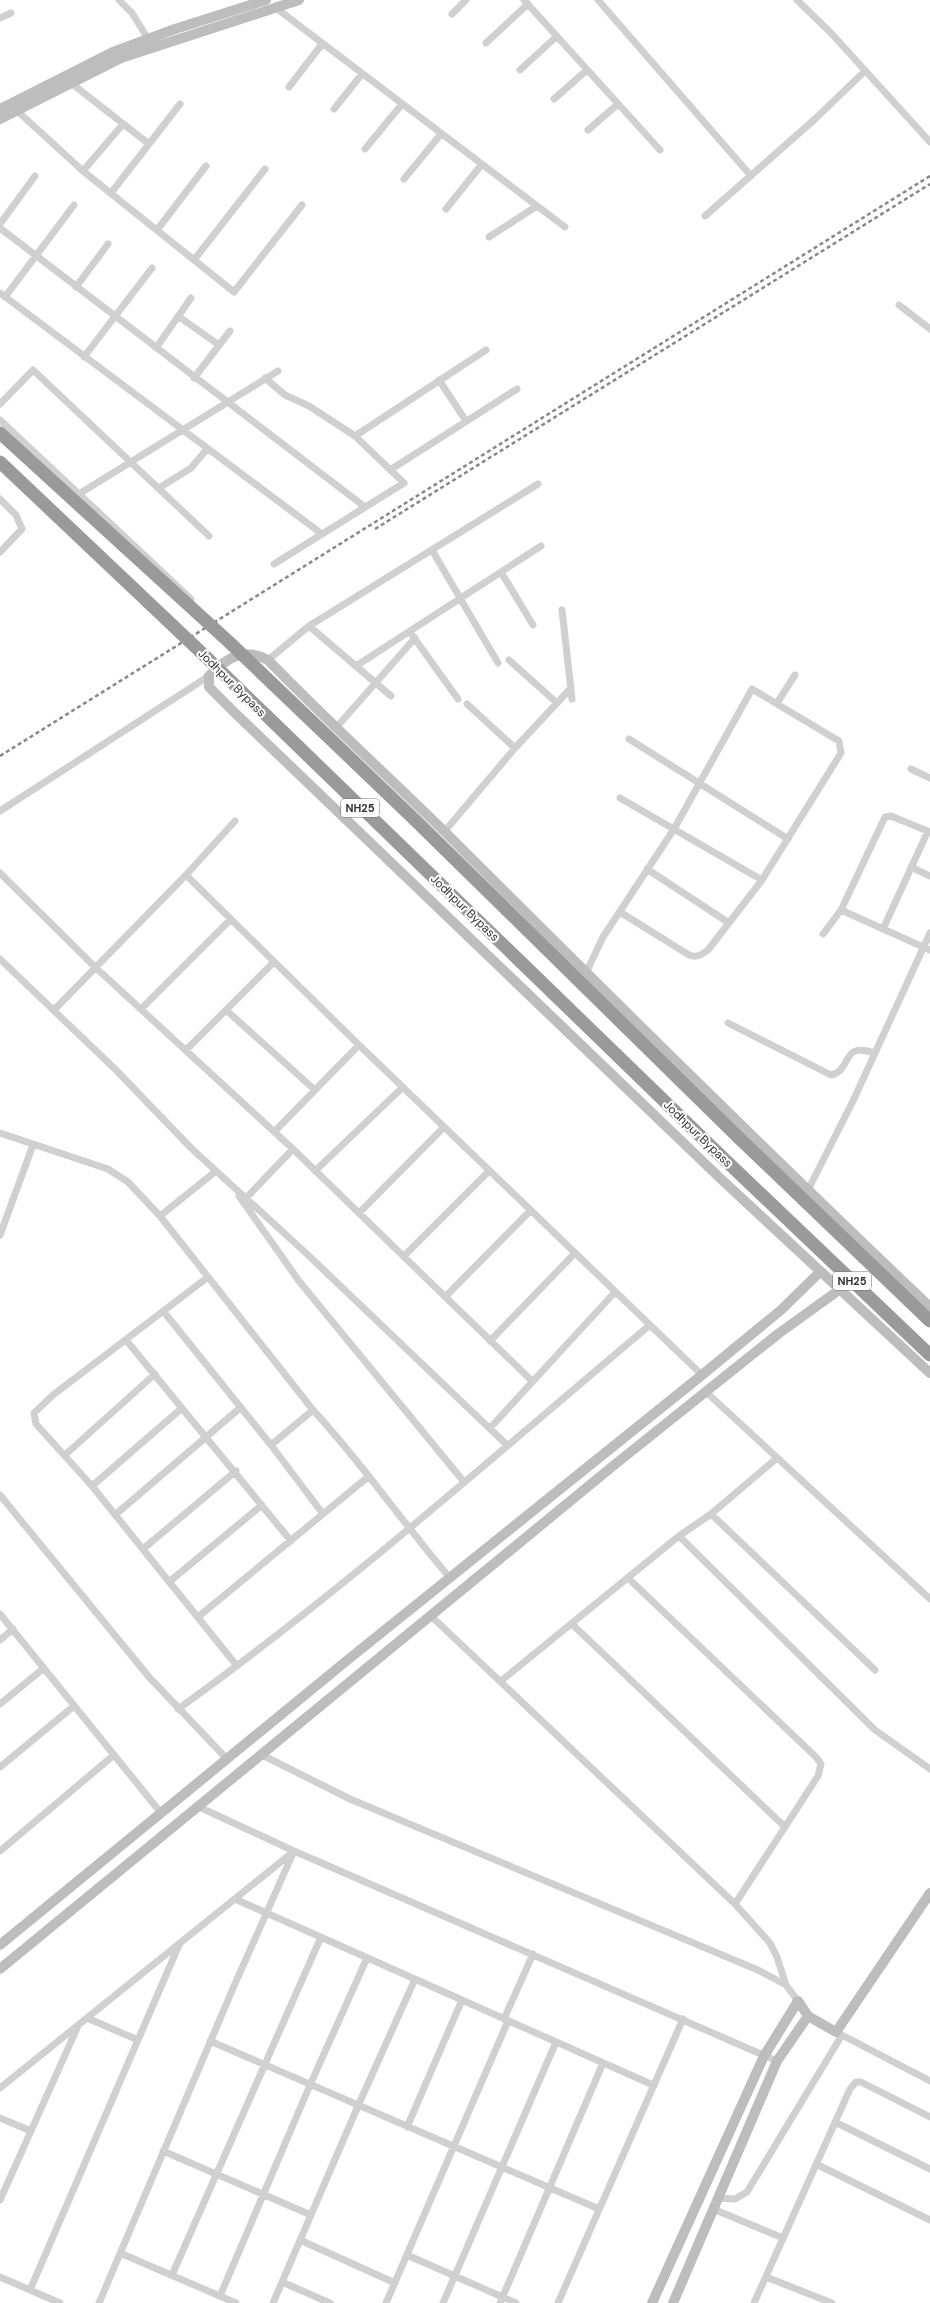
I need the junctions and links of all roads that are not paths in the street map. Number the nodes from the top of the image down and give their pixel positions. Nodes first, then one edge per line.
1 (119, 0) edge
2 (266, 0) edge
3 (299, 0) edge
4 (466, 0) edge
5 (598, 0) edge
6 (797, 0) edge
7 (526, 2) edge
8 (276, 8) junction
9 (11, 13) dead end
10 (452, 14) dead end
11 (0, 18) edge
12 (557, 36) junction
13 (150, 42) junction
14 (486, 43) dead end
15 (322, 44) junction
16 (520, 70) dead end
17 (587, 70) junction
18 (865, 71) junction
19 (362, 74) junction
20 (71, 83) junction
21 (289, 87) dead end
22 (554, 99) dead end
23 (180, 104) dead end
24 (402, 104) junction
25 (618, 104) junction
26 (13, 107) junction
27 (0, 109) edge
28 (334, 109) dead end
29 (0, 119) edge
30 (123, 124) junction
31 (588, 130) dead end
32 (441, 134) junction
33 (930, 142) edge
34 (149, 144) junction
35 (365, 149) dead end
36 (660, 150) dead end
37 (482, 164) junction
38 (206, 166) dead end
39 (265, 169) dead end
40 (83, 171) junction
41 (35, 176) dead end
42 (751, 176) junction
43 (404, 179) dead end
44 (111, 193) junction
45 (74, 205) dead end
46 (302, 205) dead end
47 (537, 206) junction
48 (446, 209) dead end
49 (705, 216) dead end
50 (0, 224) edge
51 (565, 227) dead end
52 (0, 228) edge
53 (157, 230) junction
54 (489, 238) dead end
55 (108, 244) dead end
56 (36, 257) junction
57 (194, 260) junction
58 (152, 268) dead end
59 (76, 287) junction
60 (3, 295) edge
61 (191, 298) dead end
62 (900, 305) dead end
63 (178, 316) junction
64 (115, 317) junction
65 (930, 329) edge
66 (230, 331) dead end
67 (219, 346) junction
68 (156, 348) junction
69 (486, 350) dead end
70 (84, 357) junction
71 (278, 371) dead end
72 (194, 378) junction
73 (265, 378) junction
74 (439, 380) junction
75 (517, 389) dead end
76 (226, 402) junction
77 (0, 404) edge
78 (0, 420) edge
79 (466, 421) junction
80 (181, 430) junction
81 (0, 433) edge
82 (355, 436) junction
83 (207, 449) junction
84 (130, 461) junction
85 (0, 462) edge
86 (390, 470) junction
87 (538, 484) dead end
88 (159, 488) junction
89 (79, 494) junction
90 (0, 499) edge
91 (365, 507) junction
92 (322, 534) junction
93 (209, 536) dead end
94 (541, 546) dead end
95 (432, 550) junction
96 (0, 552) edge
97 (274, 564) dead end
98 (501, 572) junction
99 (460, 598) junction
100 (562, 610) dead end
101 (533, 625) dead end
102 (309, 626) junction
103 (410, 631) junction
104 (415, 638) junction
105 (248, 653) junction
106 (268, 660) junction
107 (510, 660) dead end
108 (498, 663) dead end
109 (356, 666) junction
110 (795, 675) dead end
111 (209, 676) junction
112 (375, 682) junction
113 (571, 688) junction
114 (392, 696) dead end
115 (458, 699) dead end
116 (572, 699) dead end
117 (557, 703) junction
118 (777, 703) junction
119 (467, 704) dead end
120 (335, 729) junction
121 (629, 739) dead end
122 (515, 748) junction
123 (912, 769) dead end
124 (930, 778) edge
125 (699, 783) junction
126 (620, 798) dead end
127 (0, 810) edge
128 (235, 821) dead end
129 (674, 829) junction
130 (929, 831) edge
131 (444, 832) junction
132 (788, 839) junction
133 (911, 867) junction
134 (647, 869) junction
135 (0, 873) edge
136 (186, 874) junction
137 (930, 876) edge
138 (762, 880) junction
139 (841, 910) junction
140 (620, 912) junction
141 (231, 919) junction
142 (729, 923) junction
143 (883, 929) junction
144 (930, 933) edge
145 (823, 934) dead end
146 (927, 948) edge
147 (0, 959) edge
148 (274, 962) junction
149 (95, 967) junction
150 (586, 973) junction
151 (141, 1009) junction
152 (54, 1010) junction
153 (226, 1010) junction
154 (728, 1023) dead end
155 (359, 1045) junction
156 (186, 1050) junction
157 (875, 1054) junction
158 (403, 1087) junction
159 (315, 1090) junction
160 (444, 1127) junction
161 (274, 1131) junction
162 (0, 1133) edge
163 (33, 1145) junction
164 (293, 1149) junction
165 (315, 1170) junction
166 (216, 1171) junction
167 (489, 1171) junction
168 (230, 1184) junction
169 (808, 1190) junction
170 (246, 1198) junction
171 (0, 1210) edge
172 (530, 1210) junction
173 (8, 1212) junction
174 (359, 1213) junction
175 (160, 1216) junction
176 (0, 1235) edge
177 (575, 1253) junction
178 (404, 1256) junction
179 (820, 1272) junction
180 (208, 1277) junction
181 (839, 1290) junction
182 (615, 1292) junction
183 (445, 1297) junction
184 (930, 1307) edge
185 (164, 1312) junction
186 (930, 1321) edge
187 (650, 1325) junction
188 (126, 1340) junction
189 (490, 1341) junction
190 (930, 1355) edge
191 (930, 1373) edge
192 (155, 1374) junction
193 (702, 1375) junction
194 (532, 1381) junction
195 (706, 1392) junction
196 (182, 1408) junction
197 (240, 1408) junction
198 (313, 1410) junction
199 (490, 1428) junction
200 (207, 1438) junction
201 (272, 1445) junction
202 (507, 1445) junction
203 (65, 1454) junction
204 (777, 1458) junction
205 (236, 1471) junction
206 (369, 1476) junction
207 (464, 1482) junction
208 (92, 1486) junction
209 (0, 1495) edge
210 (262, 1505) junction
211 (323, 1514) junction
212 (711, 1514) junction
213 (115, 1515) junction
214 (408, 1529) junction
215 (679, 1536) junction
216 (291, 1541) junction
217 (143, 1548) junction
218 (450, 1578) junction
219 (628, 1578) junction
220 (170, 1582) junction
221 (930, 1599) edge
222 (0, 1614) edge
223 (430, 1615) junction
224 (198, 1617) junction
225 (572, 1624) junction
226 (13, 1629) junction
227 (0, 1640) edge
228 (237, 1666) junction
229 (44, 1668) junction
230 (875, 1670) dead end
231 (500, 1681) junction
232 (0, 1704) edge
233 (74, 1706) junction
234 (178, 1709) junction
235 (262, 1755) junction
236 (114, 1756) junction
237 (227, 1759) junction
238 (0, 1767) edge
239 (930, 1769) edge
240 (199, 1807) junction
241 (161, 1813) junction
242 (785, 1827) junction
243 (0, 1851) edge
244 (294, 1851) junction
245 (930, 1893) edge
246 (235, 1899) junction
247 (735, 1904) junction
248 (266, 1913) junction
249 (321, 1937) junction
250 (179, 1944) junction
251 (0, 1945) edge
252 (533, 1954) junction
253 (367, 1958) junction
254 (0, 1969) edge
255 (415, 1979) junction
256 (786, 1985) junction
257 (462, 2000) junction
258 (798, 2001) junction
259 (808, 2016) junction
260 (87, 2018) junction
261 (682, 2019) junction
262 (506, 2020) junction
263 (78, 2025) junction
264 (839, 2034) junction
265 (138, 2040) junction
266 (210, 2041) junction
267 (556, 2042) junction
268 (764, 2056) junction
269 (777, 2061) junction
270 (603, 2063) junction
271 (264, 2064) junction
272 (930, 2081) edge
273 (310, 2085) junction
274 (653, 2086) junction
275 (0, 2088) edge
276 (358, 2106) junction
277 (0, 2118) edge
278 (930, 2118) edge
279 (835, 2122) junction
280 (407, 2127) junction
281 (31, 2131) junction
282 (453, 2148) junction
283 (163, 2151) junction
284 (816, 2164) junction
285 (502, 2168) junction
286 (930, 2169) edge
287 (216, 2174) junction
288 (550, 2189) junction
289 (263, 2195) junction
290 (718, 2198) junction
291 (0, 2200) edge
292 (599, 2209) junction
293 (713, 2209) junction
294 (311, 2215) junction
295 (930, 2220) edge
296 (784, 2238) junction
297 (300, 2240) junction
298 (120, 2253) junction
299 (407, 2255) junction
300 (172, 2275) junction
301 (455, 2276) junction
302 (0, 2277) edge
303 (766, 2277) junction
304 (282, 2282) junction
305 (395, 2283) junction
306 (30, 2290) junction
307 (220, 2296) junction
308 (501, 2300) edge
309 (60, 2303) edge
310 (99, 2303) edge
311 (236, 2303) edge
312 (273, 2303) edge
313 (330, 2303) edge
314 (386, 2303) edge
315 (443, 2303) edge
316 (516, 2303) edge
317 (558, 2303) edge
318 (652, 2303) edge
319 (673, 2303) edge
320 (754, 2303) edge
321 (832, 2303) edge

1 - 13 street
2 - 13 street
3 - 8 street
4 - 10 street
5 - 42 street
6 - 18 street
7 - 12 street
7 - 14 street
8 - 13 street
8 - 15 street
9 - 11 street
12 - 16 street
12 - 17 street
13 - 20 street
13 - 26 street
15 - 19 street
15 - 21 street
17 - 22 street
17 - 25 street
18 - 33 street
18 - 42 street
19 - 24 street
19 - 28 street
20 - 26 street
20 - 30 street
23 - 34 street
24 - 32 street
24 - 35 street
25 - 31 street
25 - 36 street
26 - 27 street
26 - 29 street
26 - 40 street
30 - 34 street
30 - 40 street
32 - 37 street
32 - 43 street
34 - 44 street
37 - 47 street
37 - 48 street
38 - 53 street
39 - 57 street
40 - 44 street
41 - 50 street
42 - 49 street
44 - 53 street
45 - 56 street
46 - 57 street
47 - 51 street
47 - 54 street
52 - 56 street
53 - 57 street
55 - 59 street
56 - 59 street
56 - 60 street
58 - 64 street
59 - 64 street
60 - 70 street
61 - 63 street
62 - 65 street
63 - 67 street
63 - 68 street
64 - 68 street
64 - 70 street
66 - 67 street
67 - 72 street
68 - 72 street
69 - 74 street
70 - 80 street
71 - 73 street
72 - 76 street
73 - 76 street
73 - 82 street
74 - 79 street
74 - 82 street
75 - 79 street
76 - 80 street
76 - 91 street
77 - 84 street
78 - 89 street
79 - 86 street
80 - 83 street
80 - 84 street
81 - 186 highway, bridge
82 - 86 street
83 - 88 street
83 - 92 street
84 - 88 street
84 - 89 street
85 - 190 highway, Jodhpur Bypass / NH25, bridge
86 - 91 street
87 - 95 street
88 - 93 street
89 - 105 street
90 - 96 street
91 - 92 street
92 - 97 street
94 - 98 street
95 - 99 street
95 - 102 street
98 - 99 street
98 - 101 street
99 - 103 street
99 - 108 street
100 - 113 street
102 - 106 street
102 - 109 street
103 - 104 street
103 - 109 street
104 - 112 street
104 - 115 street
105 - 106 street
105 - 111 street
106 - 120 street
107 - 117 street
109 - 112 street
110 - 118 street
111 - 127 street
111 - 179 street
112 - 114 street
112 - 120 street
113 - 116 street
113 - 117 street
117 - 122 street
118 - 125 street
118 - 132 street
119 - 122 street
120 - 131 street
121 - 125 street
122 - 131 street
123 - 124 street
125 - 129 street
125 - 132 street
126 - 129 street
128 - 136 street
129 - 134 street
129 - 138 street
130 - 133 street
130 - 139 street
131 - 150 street
132 - 138 street
133 - 137 street
133 - 143 street
134 - 140 street
134 - 142 street
135 - 149 street
136 - 141 street
136 - 149 street
138 - 142 street
139 - 143 street
139 - 145 street
140 - 142 street
140 - 150 street
141 - 148 street
141 - 151 street
143 - 146 street
144 - 146 street
146 - 157 street
147 - 152 street
148 - 153 street
148 - 155 street
149 - 151 street
149 - 152 street
150 - 169 street
151 - 156 street
152 - 166 street
153 - 156 street
153 - 159 street
154 - 157 street
155 - 158 street
155 - 159 street
156 - 161 street
157 - 169 street
158 - 160 street
158 - 165 street
159 - 161 street
160 - 167 street
160 - 174 street
161 - 164 street
162 - 163 street
163 - 173 street
163 - 175 street
164 - 165 street
164 - 170 street
165 - 174 street
166 - 168 street
166 - 175 street
167 - 172 street
167 - 178 street
168 - 170 street
168 - 207 street
169 - 184 street
170 - 199 street
171 - 173 street
172 - 177 street
172 - 183 street
173 - 176 street
174 - 178 street
175 - 180 street
177 - 182 street
177 - 189 street
178 - 183 street
179 - 181 street
179 - 193 street
180 - 185 street
180 - 198 street
181 - 191 street
181 - 195 street
182 - 187 street
182 - 194 street
183 - 189 street
185 - 188 street
185 - 197 street
187 - 193 street
187 - 202 street
188 - 192 street
188 - 203 street
189 - 194 street
192 - 196 street
192 - 203 street
193 - 218 street
194 - 199 street
195 - 204 street
195 - 223 street
196 - 200 street
196 - 208 street
197 - 200 street
197 - 201 street
198 - 201 street
198 - 206 street
199 - 202 street
200 - 205 street
200 - 213 street
201 - 211 street
202 - 207 street
203 - 208 street
204 - 212 street
204 - 221 street
205 - 210 street
205 - 217 street
206 - 211 street
206 - 214 street
207 - 214 street
208 - 213 street
209 - 234 street
210 - 216 street
210 - 220 street
211 - 216 street
212 - 215 street
212 - 230 street
213 - 217 street
214 - 218 street
214 - 228 street
215 - 219 street
215 - 239 street
216 - 224 street
217 - 220 street
218 - 237 street
219 - 225 street
219 - 242 street
220 - 224 street
222 - 226 street
223 - 231 street
223 - 235 street
224 - 228 street
225 - 231 street
225 - 242 street
226 - 227 street
226 - 229 street
228 - 234 street
229 - 232 street
229 - 233 street
231 - 247 street
233 - 236 street
233 - 238 street
234 - 237 street
235 - 240 street
235 - 256 street
236 - 241 street
236 - 243 street
237 - 241 street
240 - 244 street
240 - 254 street
241 - 251 street
242 - 247 street
244 - 246 street
244 - 248 street
244 - 252 street
245 - 264 street
246 - 248 street
246 - 250 street
247 - 256 street
248 - 249 street
248 - 266 street
249 - 253 street
249 - 271 street
250 - 260 street
250 - 265 street
252 - 261 street
252 - 262 street
253 - 255 street
253 - 273 street
255 - 257 street
255 - 276 street
256 - 258 street
257 - 262 street
257 - 280 street
258 - 259 street
258 - 268 street
259 - 264 street
259 - 269 street
260 - 263 street
260 - 265 street
261 - 268 street
261 - 274 street
262 - 267 street
262 - 282 street
263 - 275 street
263 - 281 street
264 - 272 street
264 - 290 street
265 - 306 street
266 - 271 street
266 - 283 street
267 - 270 street
267 - 285 street
268 - 269 street
268 - 318 street
269 - 290 street
270 - 274 street
270 - 288 street
271 - 273 street
271 - 287 street
273 - 276 street
273 - 289 street
274 - 292 street
276 - 280 street
276 - 294 street
277 - 281 street
278 - 279 street
279 - 284 street
279 - 286 street
280 - 282 street
281 - 291 street
282 - 285 street
282 - 299 street
283 - 287 street
283 - 298 street
284 - 295 street
284 - 296 street
285 - 288 street
285 - 301 street
287 - 289 street
287 - 300 street
288 - 292 street
288 - 308 street
289 - 294 street
289 - 307 street
290 - 293 street
292 - 317 street
293 - 296 street
293 - 319 street
294 - 297 street
296 - 303 street
297 - 304 street
297 - 305 street
298 - 300 street
298 - 310 street
299 - 301 street
299 - 305 street
300 - 307 street
301 - 308 street
301 - 315 street
302 - 306 street
303 - 320 street
303 - 321 street
304 - 312 street
304 - 313 street
305 - 314 street
306 - 309 street
307 - 311 street
308 - 316 street

